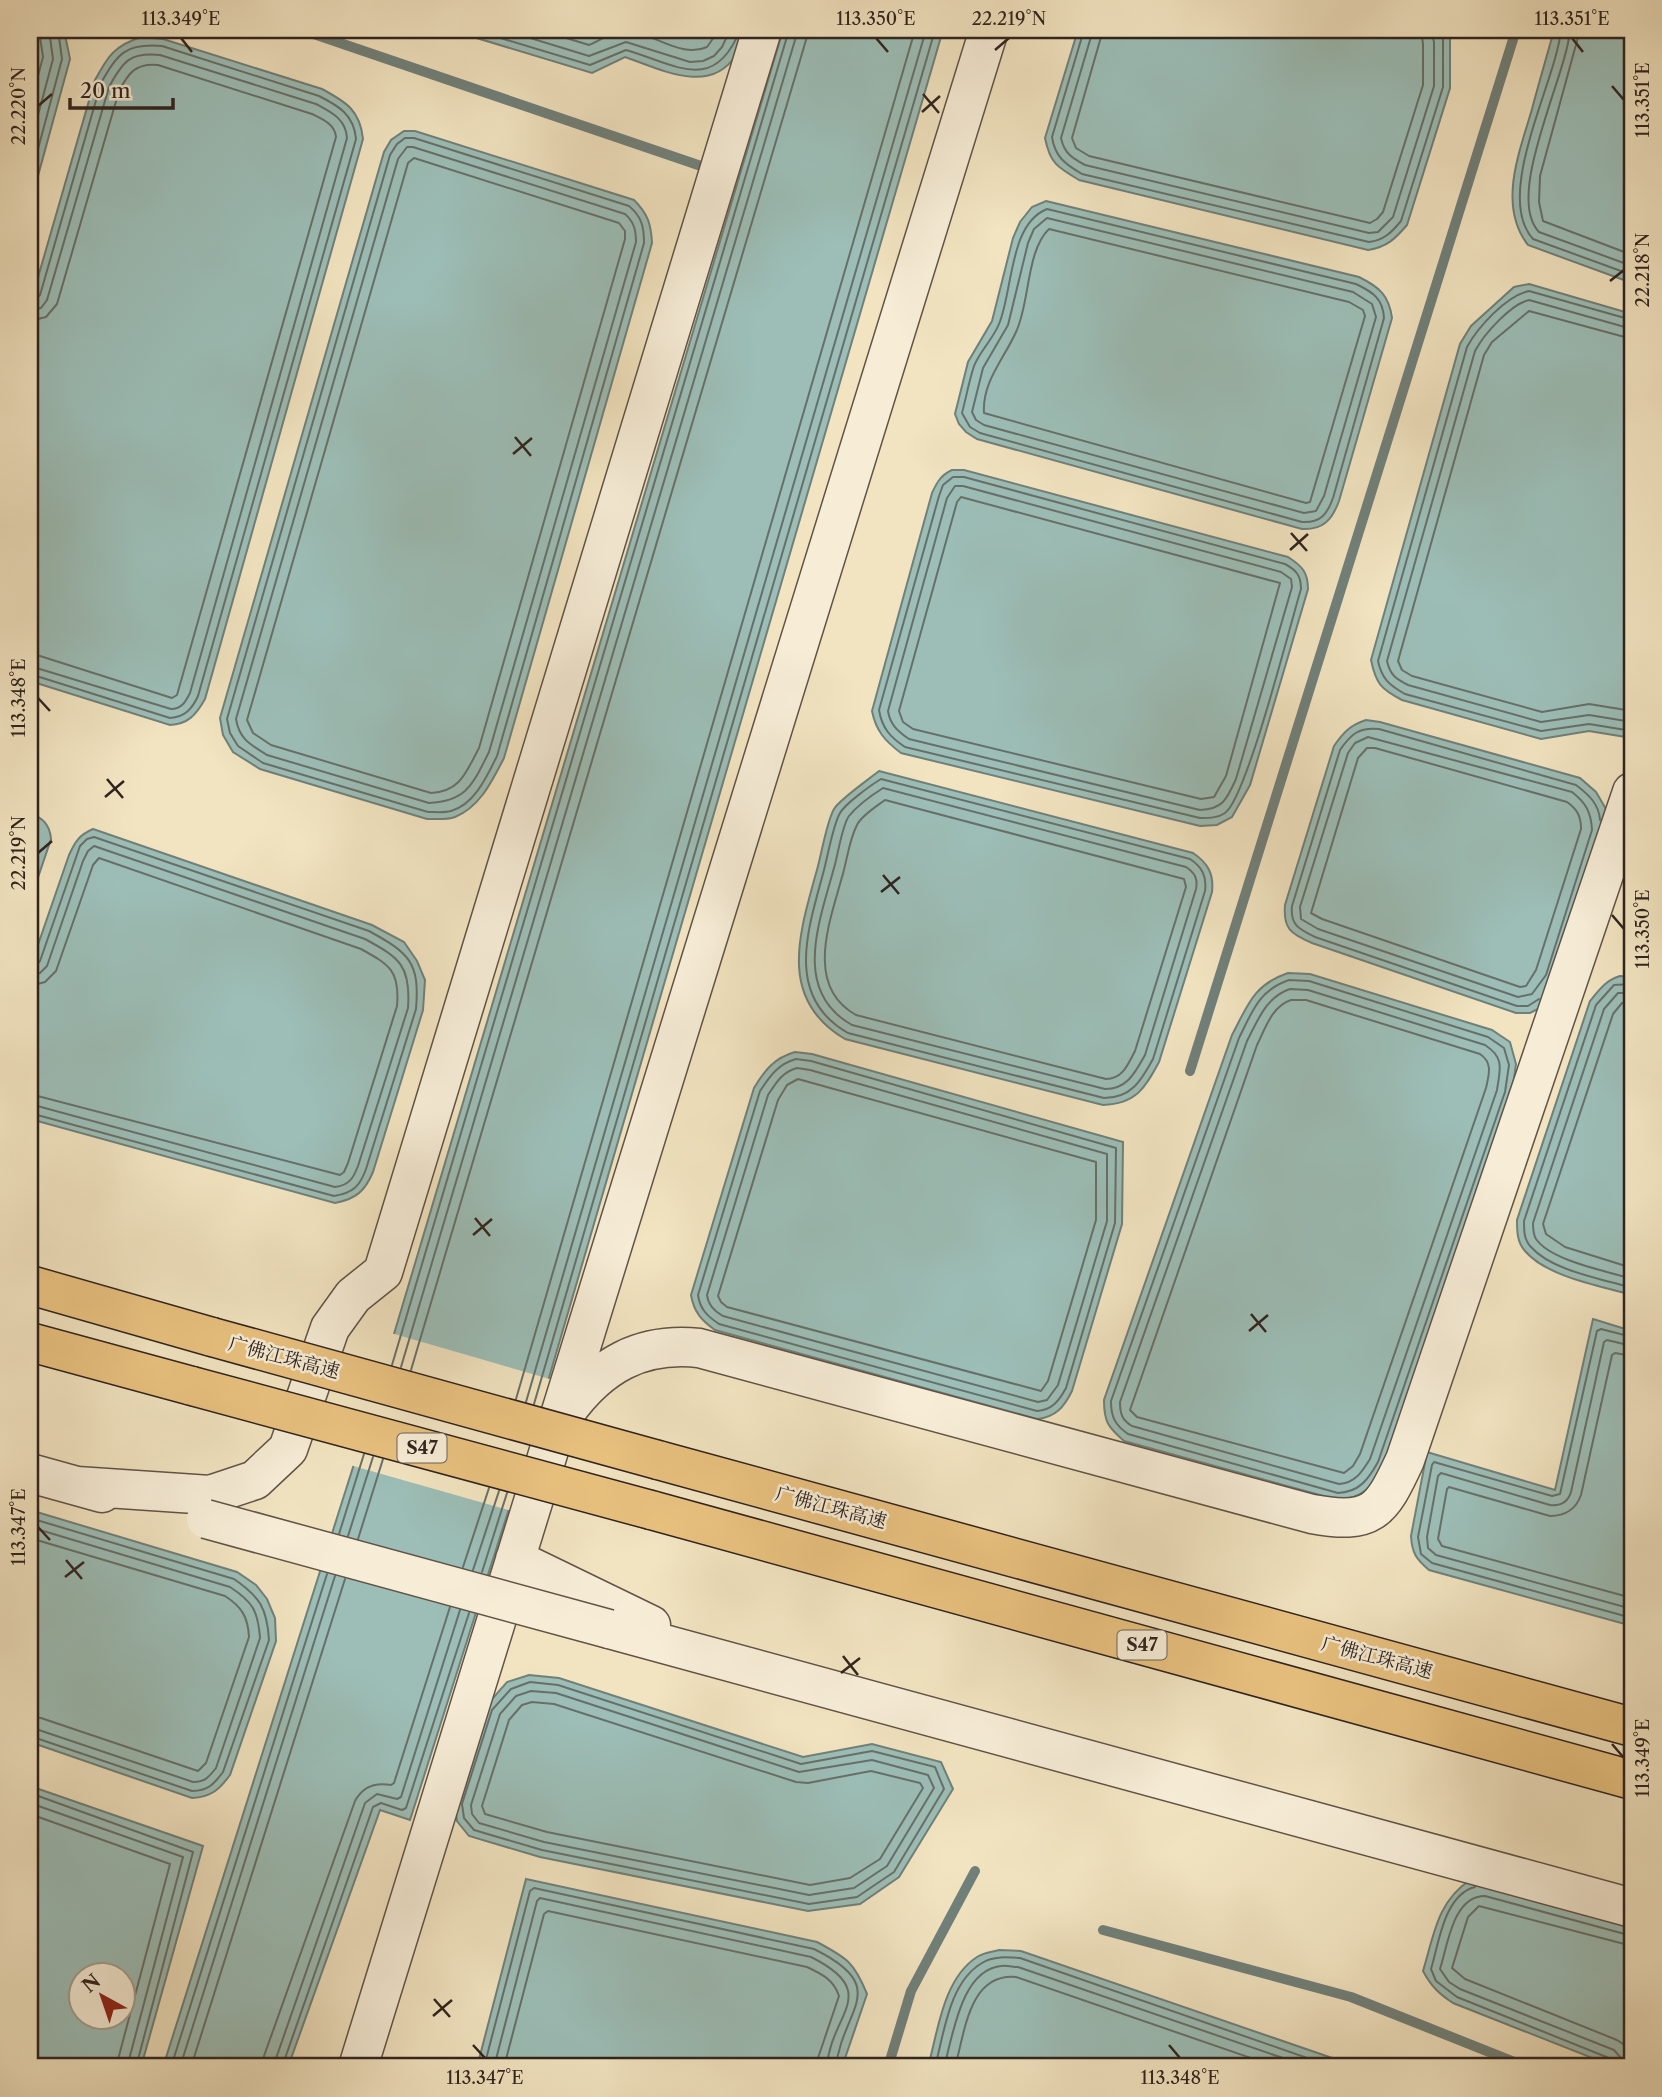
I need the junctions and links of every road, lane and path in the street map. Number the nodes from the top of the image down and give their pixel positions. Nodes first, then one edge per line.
1 (762, 30) edge
2 (989, 30) edge
3 (1632, 792) edge
4 (30, 1285) edge
5 (30, 1342) edge
6 (555, 1432) junction
7 (30, 1473) edge
8 (77, 1486) junction
9 (515, 1559) junction
10 (725, 1661) junction
11 (1632, 1727) edge
12 (1632, 1780) edge
13 (1632, 1908) edge
14 (358, 2067) edge

1 - 8 street
2 - 6 street
3 - 6 street
4 - 11 highway, 广佛江珠高速, bridge
5 - 12 highway, S47, bridge
6 - 9 street
7 - 8 street
8 - 10 street, bridge
9 - 10 street
9 - 14 street
10 - 13 street

